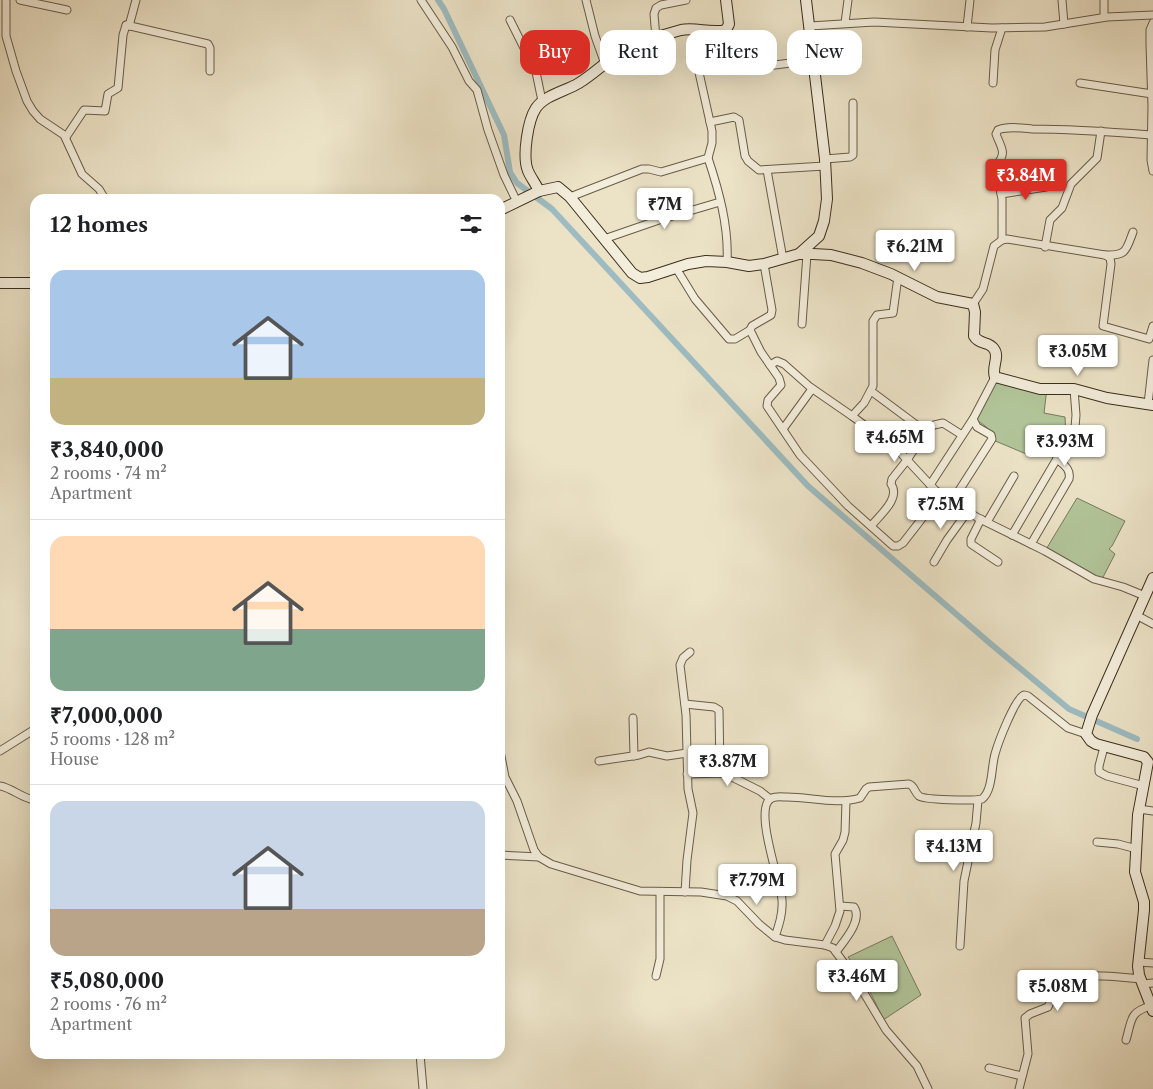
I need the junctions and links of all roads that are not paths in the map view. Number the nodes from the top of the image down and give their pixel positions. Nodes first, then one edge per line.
1 (6, 0) edge
2 (20, 0) edge
3 (136, 0) edge
4 (421, 0) edge
5 (586, 0) edge
6 (686, 0) edge
7 (726, 0) edge
8 (806, 0) edge
9 (848, 0) edge
10 (970, 0) edge
11 (1062, 0) edge
12 (1104, 0) edge
13 (67, 10) dead end
14 (1153, 15) edge
15 (1104, 18) junction
16 (510, 20) dead end
17 (1153, 22) edge
18 (845, 23) junction
19 (1064, 24) junction
20 (129, 26) junction
21 (810, 26) junction
22 (967, 27) junction
23 (1002, 28) junction
24 (655, 30) edge
25 (696, 30) edge
26 (726, 30) edge
27 (810, 30) edge
28 (676, 32) edge
29 (3, 36) edge
30 (600, 50) edge
31 (600, 68) edge
32 (210, 71) dead end
33 (700, 75) edge
34 (816, 75) edge
35 (993, 83) dead end
36 (1080, 83) dead end
37 (1152, 94) edge
38 (542, 101) junction
39 (853, 103) dead end
40 (710, 122) junction
41 (1152, 122) edge
42 (1101, 131) junction
43 (1152, 135) junction
44 (66, 137) junction
45 (708, 158) junction
46 (825, 162) junction
47 (767, 170) junction
48 (1153, 171) edge
49 (1046, 187) dead end
50 (537, 192) junction
51 (102, 194) edge
52 (1001, 194) junction
53 (570, 197) junction
54 (519, 202) junction
55 (720, 202) junction
56 (505, 208) edge
57 (1133, 232) dead end
58 (604, 239) junction
59 (1002, 240) junction
60 (1045, 247) junction
61 (803, 254) junction
62 (1105, 255) junction
63 (783, 259) junction
64 (727, 262) junction
65 (764, 264) junction
66 (676, 268) junction
67 (898, 277) junction
68 (30, 282) edge
69 (0, 283) edge
70 (973, 304) junction
71 (802, 324) dead end
72 (1153, 326) edge
73 (750, 330) junction
74 (1151, 340) edge
75 (1153, 360) edge
76 (770, 365) junction
77 (996, 377) junction
78 (812, 389) junction
79 (1074, 389) junction
80 (871, 392) junction
81 (1150, 404) edge
82 (852, 416) junction
83 (973, 419) junction
84 (783, 429) junction
85 (926, 432) junction
86 (962, 435) junction
87 (1057, 459) junction
88 (908, 460) junction
89 (1014, 476) dead end
90 (930, 485) junction
91 (941, 494) junction
92 (953, 500) junction
93 (968, 511) junction
94 (984, 521) junction
95 (871, 526) junction
96 (1012, 535) junction
97 (1031, 544) junction
98 (934, 562) dead end
99 (998, 562) dead end
100 (1153, 578) edge
101 (1145, 596) junction
102 (1136, 615) junction
103 (1153, 624) edge
104 (690, 652) dead end
105 (685, 704) junction
106 (633, 718) dead end
107 (1086, 731) junction
108 (30, 732) edge
109 (1104, 747) junction
110 (0, 751) edge
111 (687, 753) junction
112 (634, 756) junction
113 (599, 761) dead end
114 (720, 772) junction
115 (687, 774) junction
116 (505, 777) edge
117 (0, 786) edge
118 (1144, 786) junction
119 (30, 799) edge
120 (770, 799) junction
121 (978, 800) junction
122 (846, 801) junction
123 (1140, 809) junction
124 (1153, 812) edge
125 (1097, 842) dead end
126 (1137, 849) junction
127 (505, 855) edge
128 (539, 857) junction
129 (660, 892) junction
130 (685, 892) junction
131 (840, 906) junction
132 (775, 937) junction
133 (825, 945) junction
134 (960, 946) dead end
135 (836, 952) junction
136 (1139, 962) junction
137 (1153, 963) edge
138 (656, 976) dead end
139 (1141, 982) junction
140 (1153, 983) edge
141 (1152, 1008) edge
142 (1126, 1040) dead end
143 (420, 1059) edge
144 (989, 1068) dead end
145 (1022, 1076) junction
146 (423, 1089) edge
147 (928, 1089) edge
148 (1019, 1089) edge

1 - 29 street
2 - 13 street
3 - 20 street
4 - 54 street
5 - 30 street
6 - 24 street
7 - 26 street
8 - 21 street
9 - 18 street
10 - 22 street
11 - 19 street
12 - 15 street
14 - 15 street
15 - 19 street
16 - 38 street
17 - 37 street
18 - 21 street
18 - 22 street
19 - 23 street
20 - 32 street
20 - 44 street
21 - 27 street
22 - 23 street
23 - 35 street
25 - 28 street
29 - 44 street
31 - 38 street
33 - 40 street
34 - 46 street
36 - 37 street
37 - 41 street
38 - 50 street
39 - 46 street
40 - 45 street
40 - 47 street
41 - 43 street
42 - 43 street
42 - 52 street
42 - 60 street
43 - 48 street
44 - 51 street
45 - 53 street
45 - 55 street
46 - 47 street
46 - 61 street
47 - 63 street
49 - 52 street
50 - 53 street
50 - 54 street
52 - 59 street
53 - 58 street
54 - 56 street
55 - 58 street
55 - 64 street
57 - 62 street
58 - 66 street
59 - 60 street
59 - 70 street
60 - 62 street
61 - 63 street
61 - 67 street
61 - 71 street
62 - 74 street
63 - 65 street
64 - 65 street
64 - 66 street
65 - 73 street
66 - 73 street
67 - 70 street
67 - 80 street
68 - 69 street
70 - 77 street
72 - 74 street
73 - 76 street
75 - 81 street
76 - 78 street
76 - 84 street
77 - 79 street
77 - 83 street
78 - 82 street
78 - 84 street
79 - 81 street
79 - 87 street
80 - 82 street
80 - 85 street
82 - 88 street
83 - 86 street
83 - 92 street
84 - 95 street
85 - 86 street
85 - 88 street
86 - 90 street
87 - 96 street
87 - 97 street
88 - 90 street
88 - 95 street
89 - 94 street
90 - 91 street
91 - 92 street
91 - 95 street
92 - 93 street
93 - 94 street
93 - 98 street
94 - 96 street
94 - 99 street
96 - 97 street
97 - 101 street
100 - 101 street
101 - 102 street
102 - 103 street
102 - 107 street
104 - 105 street
105 - 111 street
105 - 114 street
106 - 112 street
107 - 109 street
107 - 121 street
108 - 110 street
109 - 118 street
109 - 118 street
111 - 112 street
111 - 115 street
112 - 113 street
114 - 115 street
114 - 120 street
115 - 130 street
116 - 128 street
117 - 119 street
118 - 123 street
120 - 122 street
120 - 132 street
121 - 122 street
121 - 134 street
122 - 131 street
123 - 124 street
123 - 126 street
125 - 126 street
126 - 136 street
127 - 128 street
128 - 129 street
129 - 130 street
129 - 138 street
130 - 132 street
131 - 133 street
131 - 135 street
132 - 133 street
133 - 135 street
135 - 147 street
136 - 137 street
136 - 139 street
139 - 140 street
139 - 141 street
139 - 145 street
141 - 142 street
143 - 146 street
144 - 145 street
145 - 148 street

